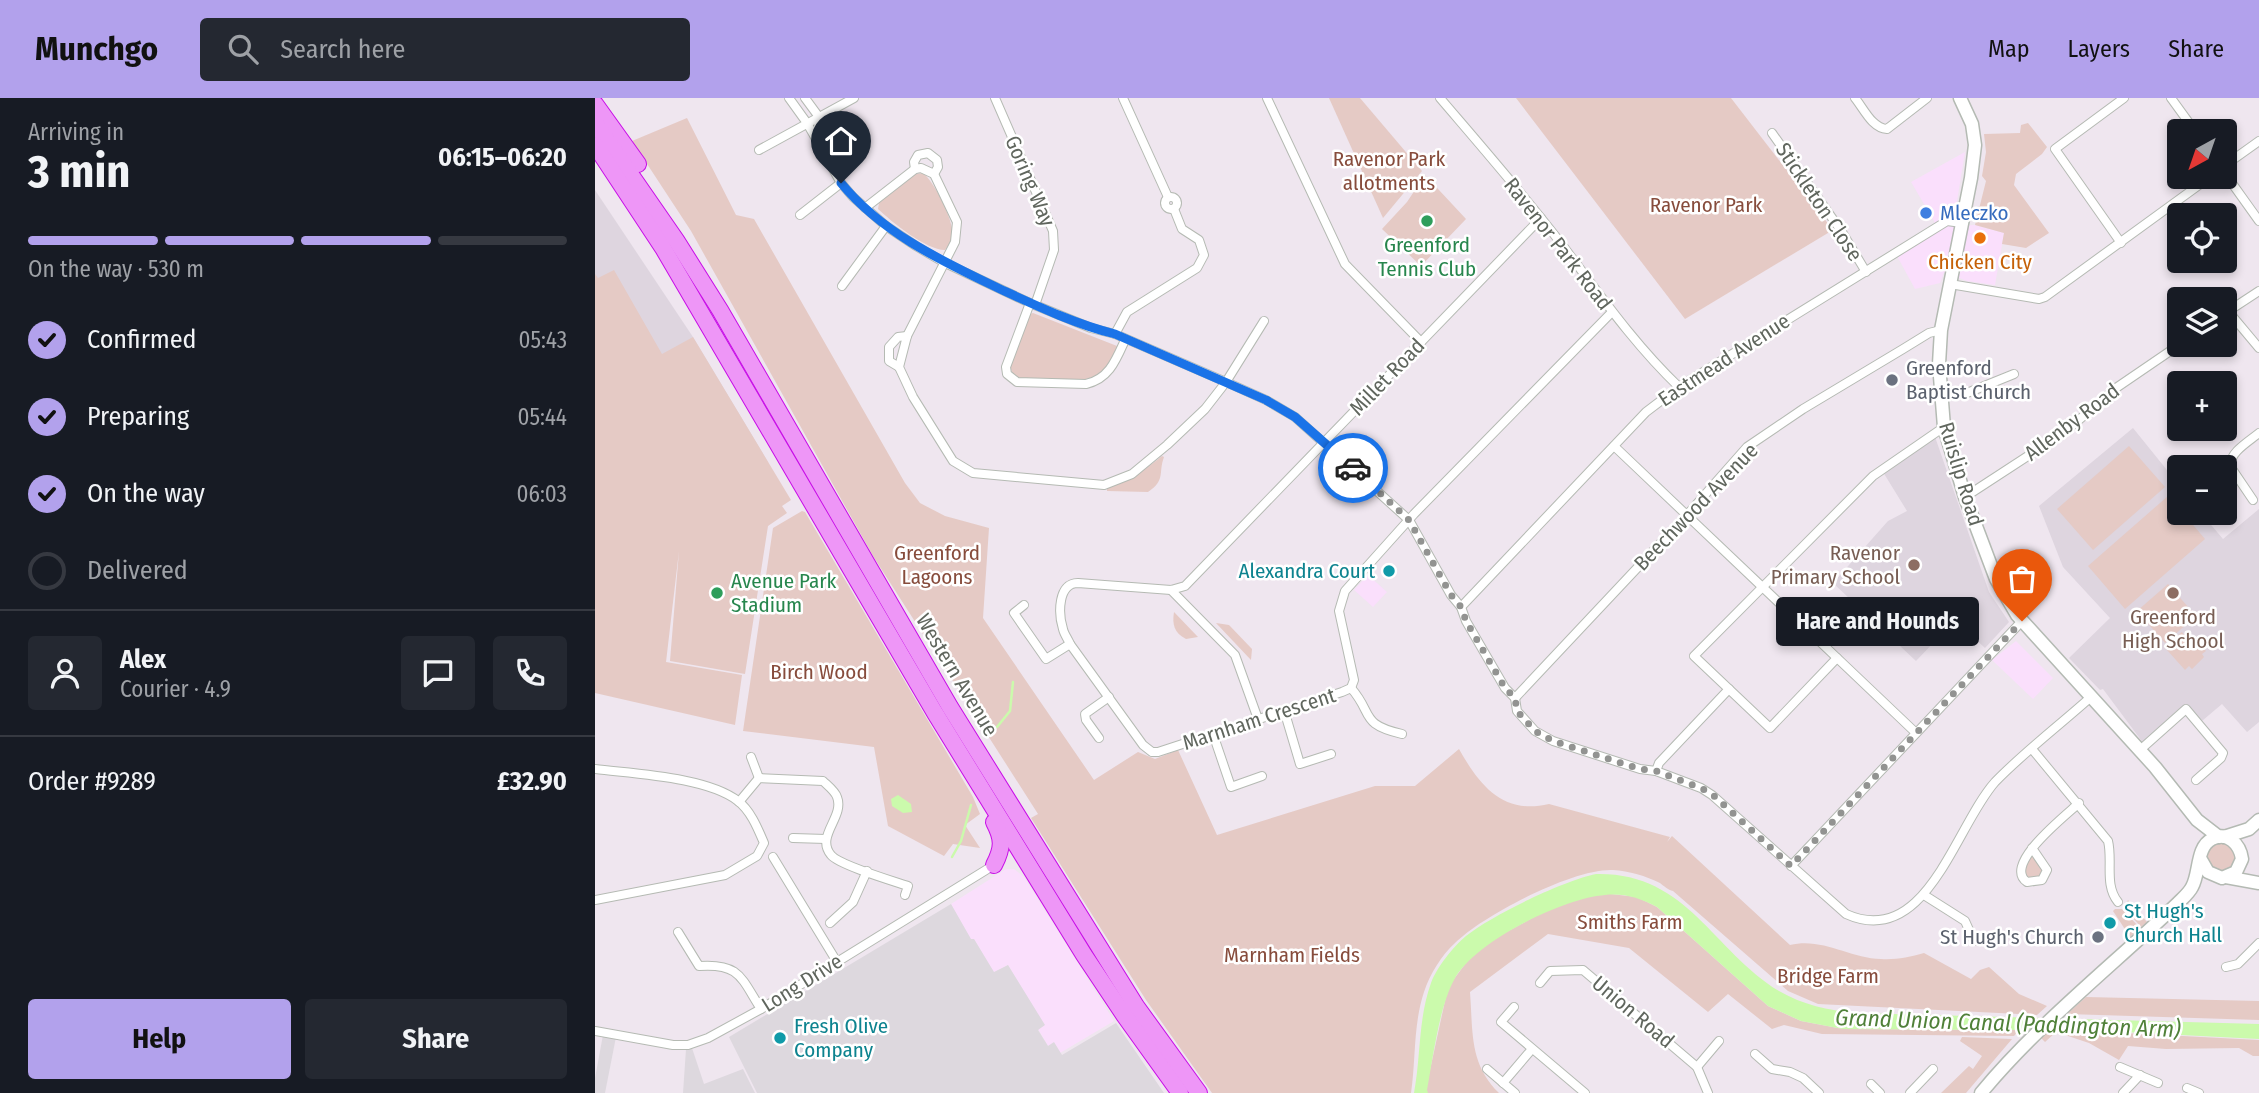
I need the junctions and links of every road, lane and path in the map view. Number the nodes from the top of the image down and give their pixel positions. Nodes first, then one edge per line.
1 (789, 98) edge
2 (805, 98) edge
3 (854, 98) edge
4 (995, 98) edge
5 (1123, 98) edge
6 (1267, 98) edge
7 (1440, 98) edge
8 (1855, 98) edge
9 (1927, 98) edge
10 (1960, 98) edge
11 (2124, 98) edge
12 (2171, 98) edge
13 (595, 104) edge
14 (819, 117) junction
15 (2186, 119) edge
16 (595, 123) edge
17 (807, 123) junction
18 (1772, 133) dead end
19 (2259, 141) edge
20 (817, 142) junction
21 (595, 145) edge
22 (759, 150) dead end
23 (2237, 159) edge
24 (595, 162) edge
25 (619, 167) junction
26 (915, 169) junction
27 (934, 174) junction
28 (841, 183) junction
29 (2237, 188) edge
30 (2194, 189) edge
31 (865, 208) junction
32 (800, 215) dead end
33 (1541, 218) junction
34 (2259, 221) edge
35 (1962, 223) junction
36 (886, 226) junction
37 (2121, 243) junction
38 (945, 263) junction
39 (1866, 272) junction
40 (1950, 284) junction
41 (842, 286) dead end
42 (2259, 290) edge
43 (1032, 304) junction
44 (2237, 305) edge
45 (720, 310) junction
46 (1611, 313) junction
47 (703, 315) junction
48 (1264, 321) dead end
49 (2237, 325) edge
50 (1941, 330) junction
51 (1115, 334) junction
52 (907, 336) junction
53 (1125, 340) junction
54 (1421, 342) junction
55 (2259, 348) edge
56 (2167, 353) edge
57 (899, 367) junction
58 (2014, 374) dead end
59 (1226, 382) junction
60 (1679, 387) junction
61 (1940, 397) junction
62 (1944, 427) junction
63 (2259, 433) edge
64 (1325, 443) junction
65 (1614, 446) junction
66 (1965, 497) junction
67 (2253, 500) dead end
68 (1687, 515) junction
69 (1409, 520) junction
70 (1762, 587) junction
71 (1171, 590) junction
72 (1024, 605) dead end
73 (1461, 607) junction
74 (2022, 621) junction
75 (1070, 644) junction
76 (1837, 658) junction
77 (1351, 688) junction
78 (1730, 689) junction
79 (2092, 696) junction
80 (1109, 697) junction
81 (1515, 698) junction
82 (1284, 710) junction
83 (935, 713) junction
84 (1258, 719) junction
85 (1916, 733) junction
86 (1213, 734) junction
87 (1402, 734) dead end
88 (1099, 737) dead end
89 (2032, 749) junction
90 (2140, 750) junction
91 (1331, 754) dead end
92 (751, 757) dead end
93 (595, 769) edge
94 (1656, 771) junction
95 (1262, 776) dead end
96 (759, 778) junction
97 (2196, 780) dead end
98 (739, 802) junction
99 (2079, 803) junction
100 (2197, 820) junction
101 (2254, 824) edge
102 (2221, 837) junction
103 (793, 838) dead end
104 (825, 839) junction
105 (2032, 848) dead end
106 (2201, 855) junction
107 (2242, 856) junction
108 (773, 857) dead end
109 (994, 865) junction
110 (1791, 866) junction
111 (867, 871) junction
112 (1034, 872) junction
113 (2224, 877) junction
114 (2259, 882) edge
115 (2191, 890) junction
116 (905, 895) dead end
117 (1924, 895) junction
118 (595, 900) edge
119 (2118, 902) dead end
120 (830, 923) dead end
121 (678, 932) dead end
122 (1975, 941) dead end
123 (2259, 943) edge
124 (837, 962) junction
125 (2226, 967) dead end
126 (1541, 983) dead end
127 (1514, 1007) dead end
128 (761, 1009) junction
129 (595, 1031) edge
130 (1719, 1041) dead end
131 (1532, 1049) junction
132 (1755, 1054) dead end
133 (1697, 1067) junction
134 (2120, 1067) dead end
135 (1487, 1069) dead end
136 (1933, 1069) dead end
137 (2140, 1075) junction
138 (1503, 1083) junction
139 (2158, 1083) dead end
140 (1871, 1084) dead end
141 (1180, 1093) edge
142 (1199, 1093) edge
143 (1515, 1093) edge
144 (1585, 1093) edge
145 (1709, 1093) edge
146 (1819, 1093) edge
147 (1880, 1093) edge
148 (1910, 1093) edge
149 (1981, 1093) edge
150 (2123, 1093) edge

1 - 17 street
2 - 14 street
3 - 14 street
4 - 43 street, Goring Way
5 - 51 street
6 - 54 street
7 - 33 street, Ravenor Park Road
8 - 9 street
10 - 35 main road, Ruislip Road
11 - 37 street
12 - 15 street
13 - 45 highway
14 - 17 street
14 - 20 street
16 - 25 highway
17 - 20 street
17 - 22 street
18 - 39 street, Stickleton Close
19 - 23 street
20 - 28 street
21 - 25 highway
24 - 47 highway
25 - 45 highway, Western Avenue
25 - 47 highway, Western Avenue
26 - 27 street
26 - 27 street
26 - 31 street
27 - 38 street
28 - 31 street
28 - 32 street
29 - 34 street
30 - 37 street
31 - 36 street
33 - 46 street, Ravenor Park Road
33 - 54 street, Millet Road
35 - 39 street, Eastmead Avenue
35 - 40 main road, Ruislip Road
36 - 38 street
36 - 41 street
37 - 40 street
38 - 43 street
38 - 52 street
39 - 60 street, Eastmead Avenue
40 - 50 main road, Ruislip Road
42 - 44 street
43 - 51 street
43 - 53 street, Goring Way
45 - 142 highway, Western Avenue
46 - 60 street, Ravenor Park Road
46 - 69 street, Marnham Crescent
47 - 83 highway, Western Avenue
48 - 59 street
49 - 55 street
50 - 61 main road, Ruislip Road
50 - 68 street, Beechwood Avenue
51 - 53 street
52 - 57 street
52 - 57 street
53 - 59 street
54 - 64 street, Millet Road
56 - 66 street, Allenby Road
57 - 59 street
58 - 61 street
59 - 64 street
60 - 65 street, Eastmead Avenue
61 - 62 main road, Ruislip Road
62 - 66 main road, Ruislip Road
62 - 70 street
63 - 67 street
64 - 69 street
64 - 71 street, Millet Road
65 - 68 street
65 - 73 street, Eastmead Avenue
66 - 74 main road, Ruislip Road
68 - 70 street
68 - 81 street, Beechwood Avenue
69 - 73 street
69 - 77 street, Marnham Crescent
70 - 76 street
70 - 78 street
71 - 75 street, Marnham Crescent
71 - 84 street
72 - 75 street
73 - 81 street
74 - 79 main road, Ruislip Road
74 - 85 street
75 - 80 street, Marnham Crescent
76 - 78 street
76 - 85 street
77 - 82 street, Marnham Crescent
77 - 87 street
78 - 94 street
79 - 89 street
79 - 90 main road, Ruislip Road
80 - 86 street, Marnham Crescent
80 - 88 street
81 - 94 street
82 - 84 street, Marnham Crescent
82 - 91 street
83 - 109 highway
83 - 112 highway, Western Avenue
84 - 86 street, Marnham Crescent
85 - 110 street
86 - 95 street
89 - 99 street
89 - 117 street
90 - 97 street
90 - 100 main road, Ruislip Road
92 - 96 street
93 - 98 street
94 - 110 street
96 - 98 street
96 - 104 street
98 - 118 street
99 - 105 street
99 - 119 street
100 - 102 main road, Ruislip Road
100 - 106 main road
101 - 102 main road
101 - 107 main road
102 - 106 main road
102 - 107 main road
103 - 104 street
104 - 111 street
106 - 113 main road
106 - 115 main road
107 - 113 main road
107 - 114 main road
108 - 124 street
109 - 112 highway
109 - 124 street, Long Drive
110 - 117 street
111 - 116 street
111 - 120 street
112 - 141 highway, Western Avenue
113 - 114 main road
113 - 115 main road
115 - 149 main road
117 - 122 street
121 - 128 street
123 - 125 street
124 - 128 street, Long Drive
126 - 133 street, Union Road
127 - 131 street
128 - 129 street, Long Drive
130 - 133 street
131 - 138 street
131 - 144 street
132 - 146 street
133 - 145 street, Union Road
134 - 137 street
135 - 138 street
136 - 148 street
137 - 139 street
137 - 150 street
138 - 143 street
140 - 147 street

